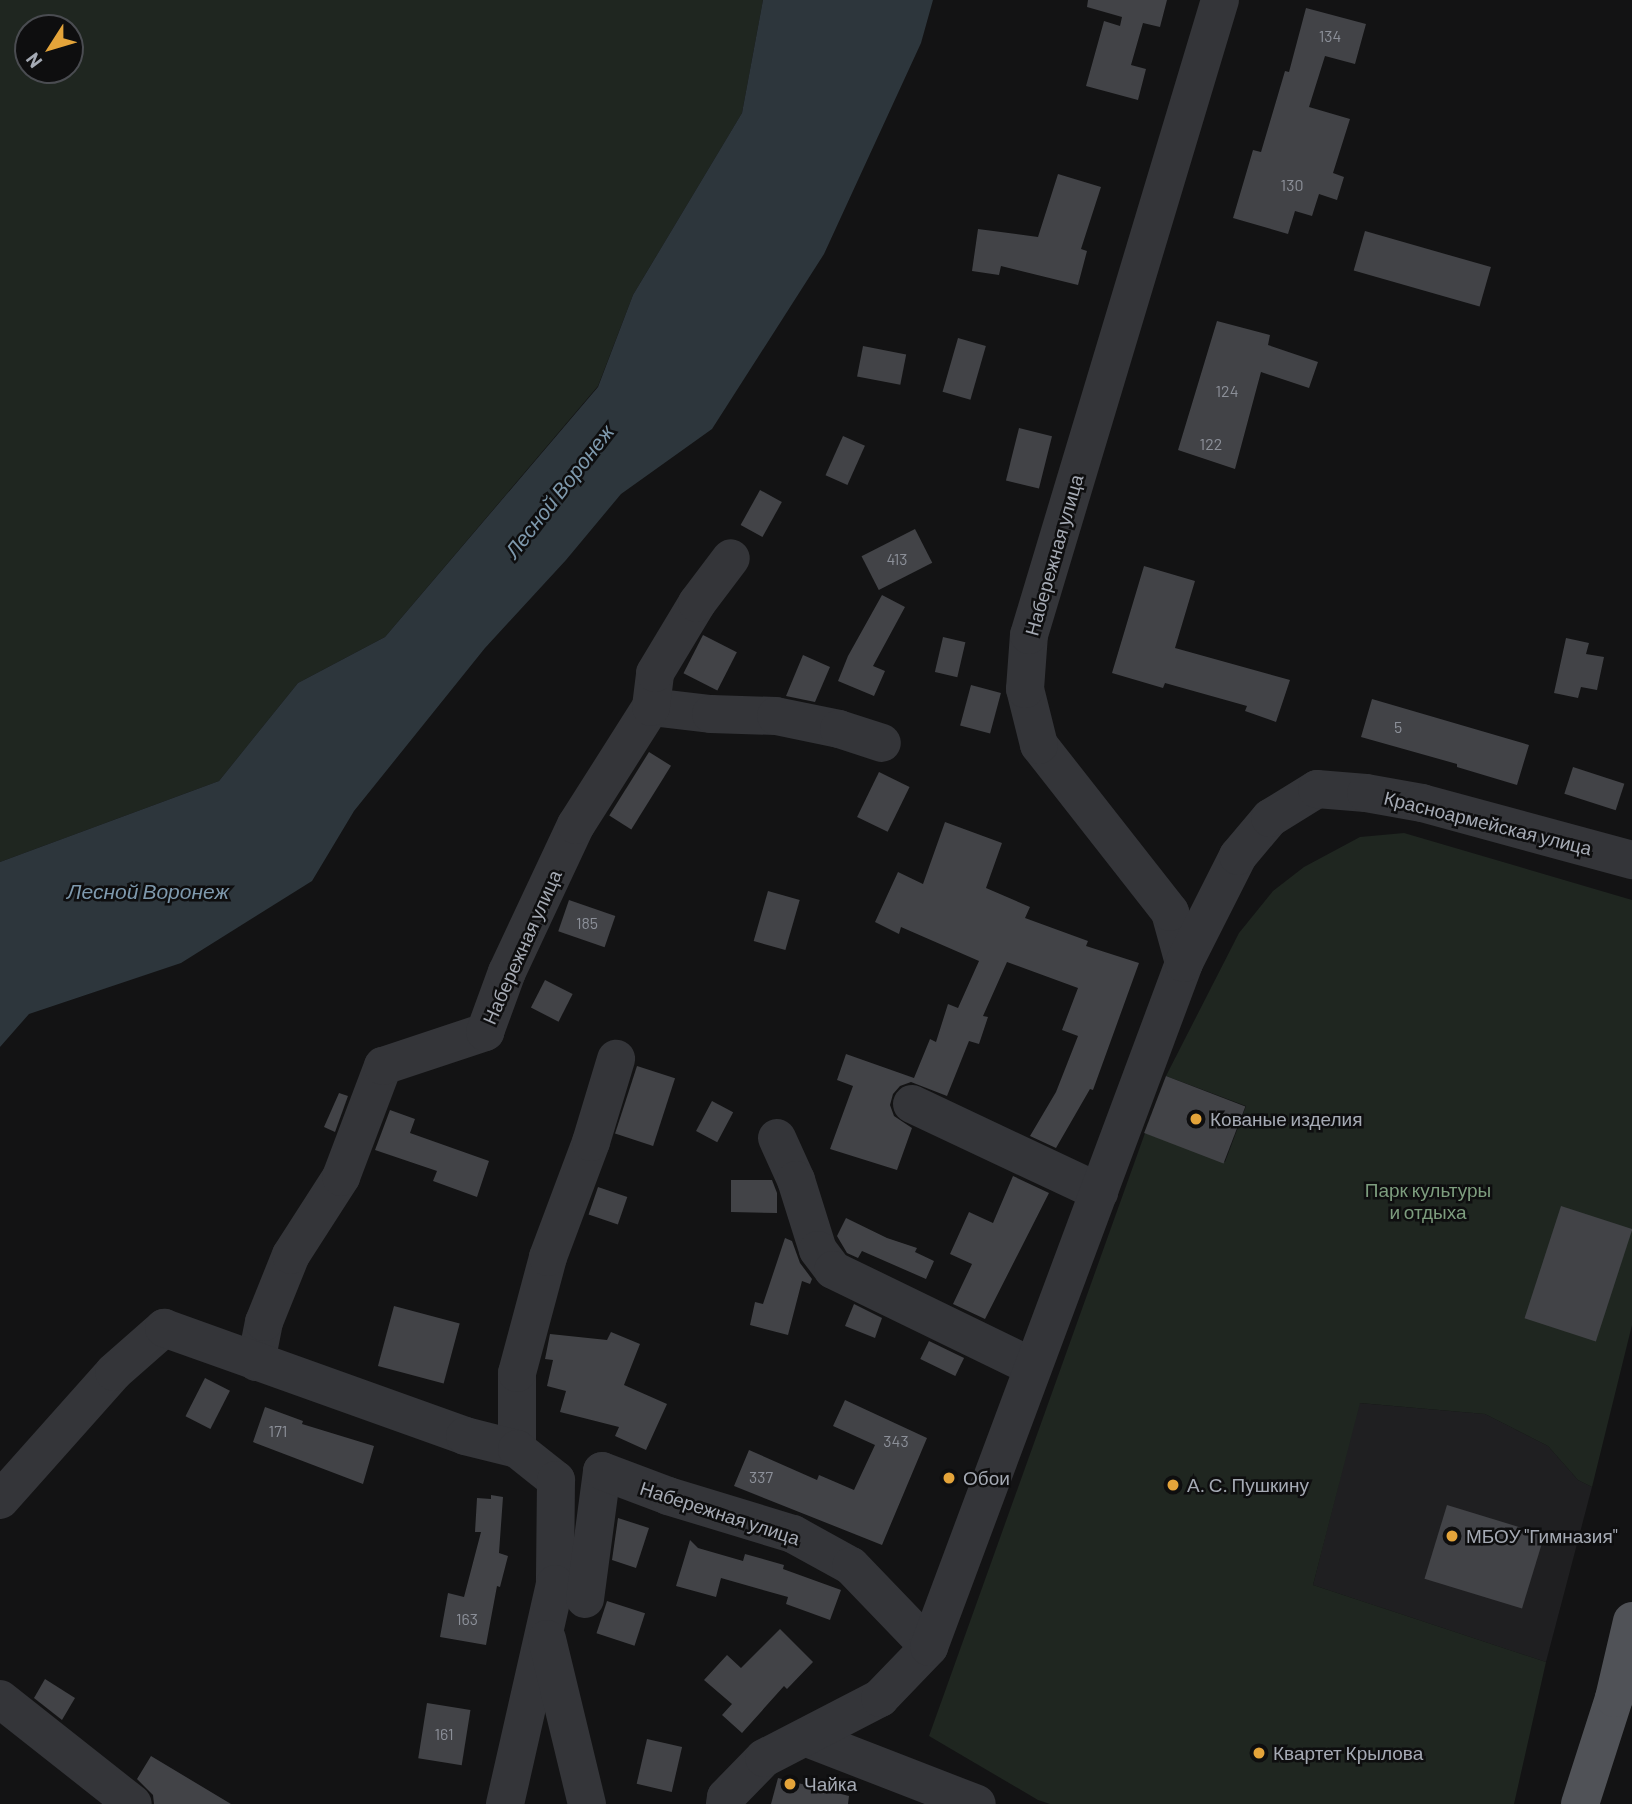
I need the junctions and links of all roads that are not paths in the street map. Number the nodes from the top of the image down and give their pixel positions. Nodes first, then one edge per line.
1 (1220, 0) edge
2 (731, 558) dead end
3 (651, 707) junction
4 (882, 743) dead end
5 (1632, 860) edge
6 (1184, 963) junction
7 (617, 1059) dead end
8 (912, 1104) dead end
9 (778, 1138) dead end
10 (1099, 1192) junction
11 (257, 1362) junction
12 (1033, 1367) junction
13 (517, 1449) junction
14 (0, 1500) edge
15 (585, 1599) dead end
16 (1632, 1621) edge
17 (545, 1632) junction
18 (929, 1647) junction
19 (0, 1699) edge
20 (807, 1738) junction
21 (133, 1804) edge
22 (505, 1804) edge
23 (587, 1804) edge
24 (725, 1804) edge
25 (977, 1804) edge
26 (1580, 1804) edge

1 - 6 street, Набережная улица
2 - 3 street, Набережная улица
3 - 4 street
3 - 11 street, Набережная улица
5 - 6 street, Красноармейская улица
6 - 10 street
7 - 13 street
8 - 10 street
9 - 12 street
10 - 12 street
11 - 13 street
11 - 14 street
12 - 18 street
13 - 17 street
15 - 18 street, Набережная улица
16 - 26 main road
17 - 22 street
17 - 23 street
18 - 20 street
19 - 21 street
20 - 24 street
20 - 25 street

